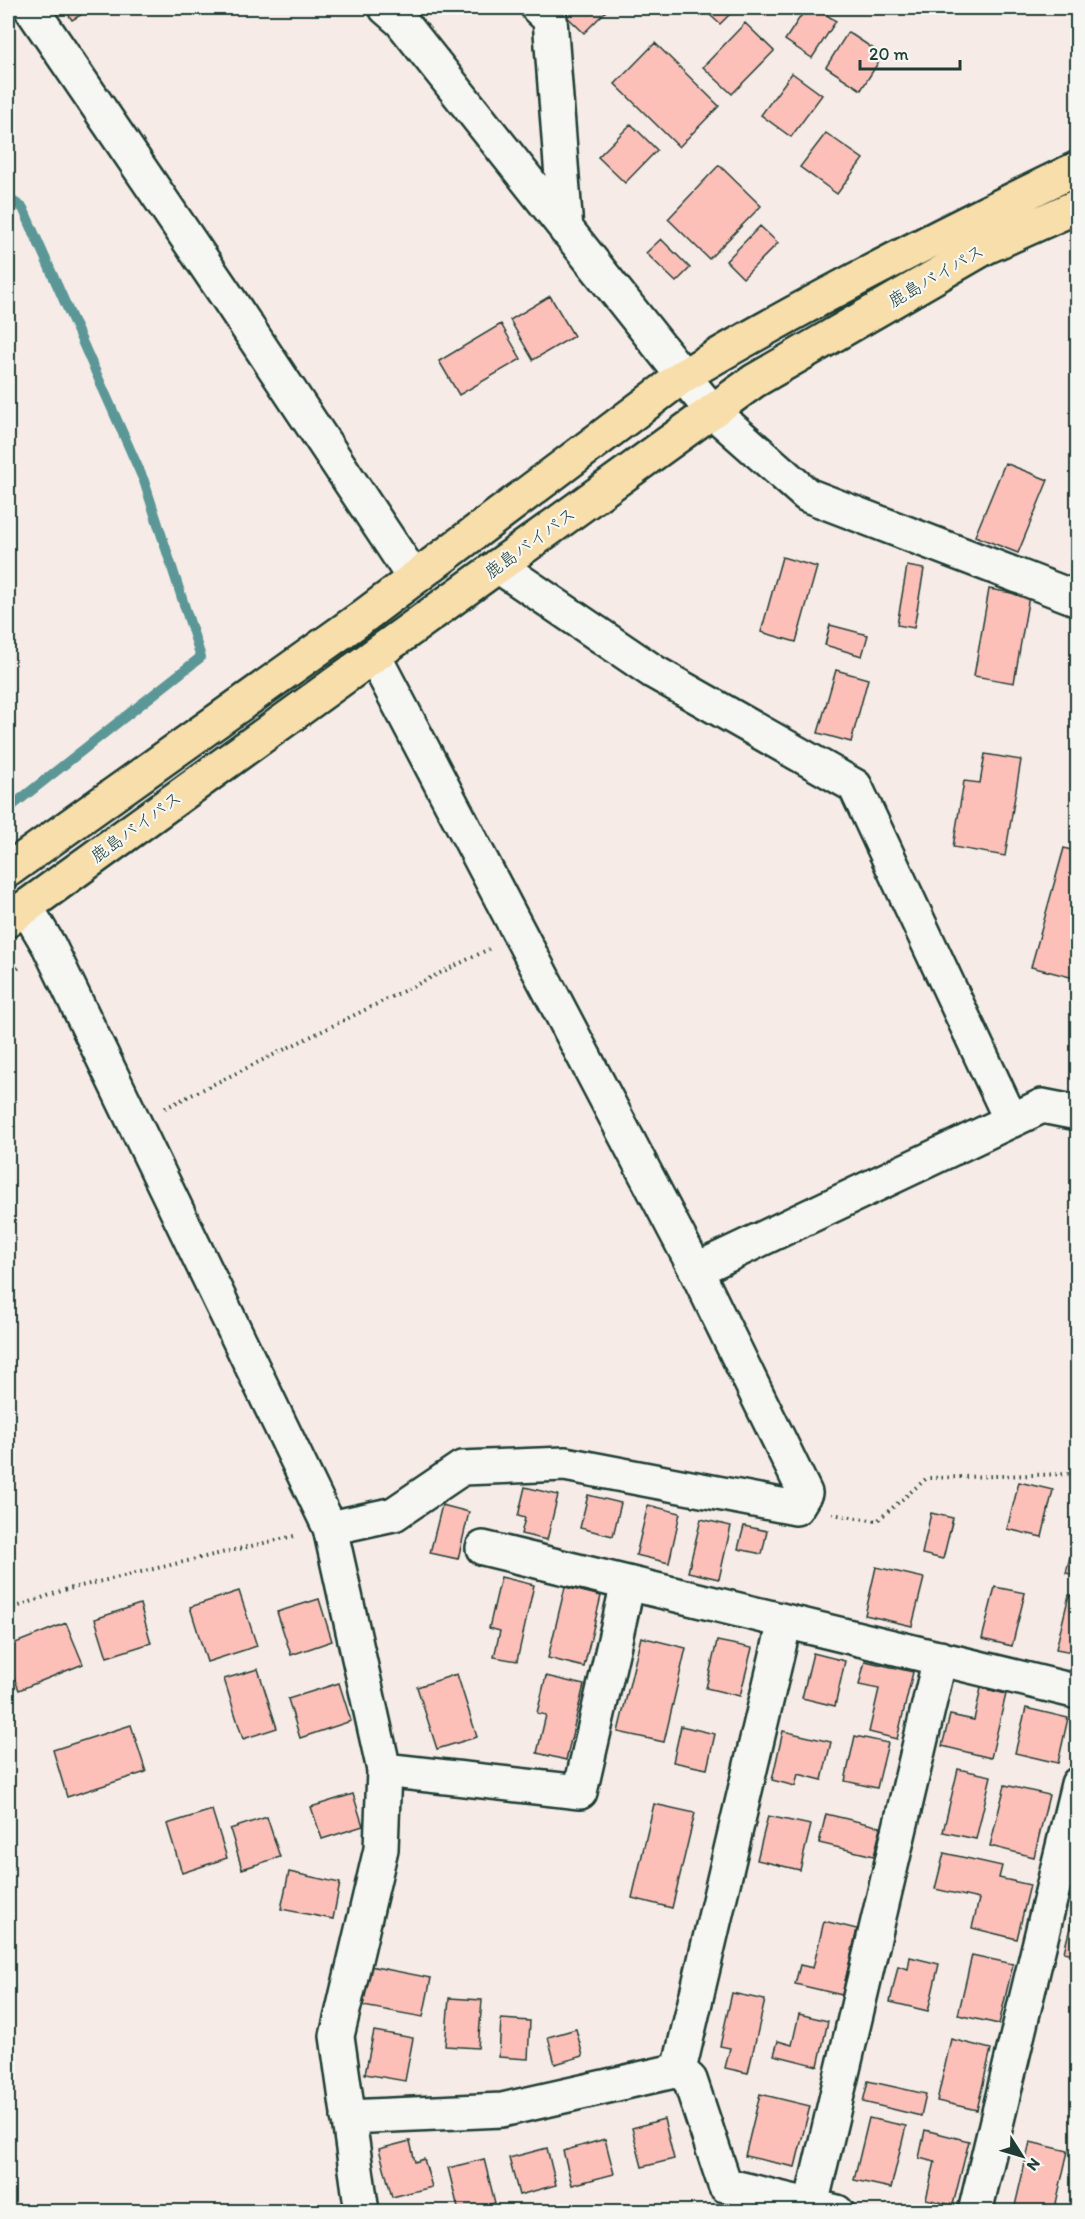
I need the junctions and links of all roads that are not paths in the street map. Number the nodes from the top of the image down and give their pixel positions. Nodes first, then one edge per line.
1 (31, 8) edge
2 (386, 8) edge
3 (538, 8) edge
4 (1077, 168) edge
5 (1077, 206) edge
6 (566, 230) junction
7 (683, 376) junction
8 (713, 412) junction
9 (498, 566) junction
10 (414, 578) junction
11 (1077, 599) edge
12 (374, 656) junction
13 (8, 870) edge
14 (16, 913) edge
15 (1077, 1113) edge
16 (1011, 1120) junction
17 (696, 1270) junction
18 (330, 1528) junction
19 (483, 1548) dead end
20 (628, 1583) junction
21 (785, 1621) junction
22 (940, 1658) junction
23 (1077, 1692) edge
24 (384, 1770) junction
25 (1077, 1784) edge
26 (679, 2070) junction
27 (348, 2116) junction
28 (824, 2208) edge
29 (362, 2211) edge
30 (975, 2211) edge

1 - 10 street
2 - 6 street
3 - 6 street
4 - 7 highway, 鹿島バイパス
5 - 8 highway, 鹿島バイパス
6 - 7 street
7 - 8 street
7 - 10 highway, 鹿島バイパス
8 - 9 highway, 鹿島バイパス
8 - 11 street
9 - 12 highway, 鹿島バイパス
9 - 16 street
10 - 13 highway, 鹿島バイパス
12 - 14 highway, 鹿島バイパス
12 - 17 street
14 - 18 street
15 - 16 street
16 - 17 street
17 - 18 street
18 - 24 street
19 - 20 street
20 - 21 street
20 - 24 street
21 - 22 street
21 - 26 street
22 - 23 street
22 - 28 street
24 - 27 street
25 - 30 street
26 - 27 street
26 - 28 street
27 - 29 street

